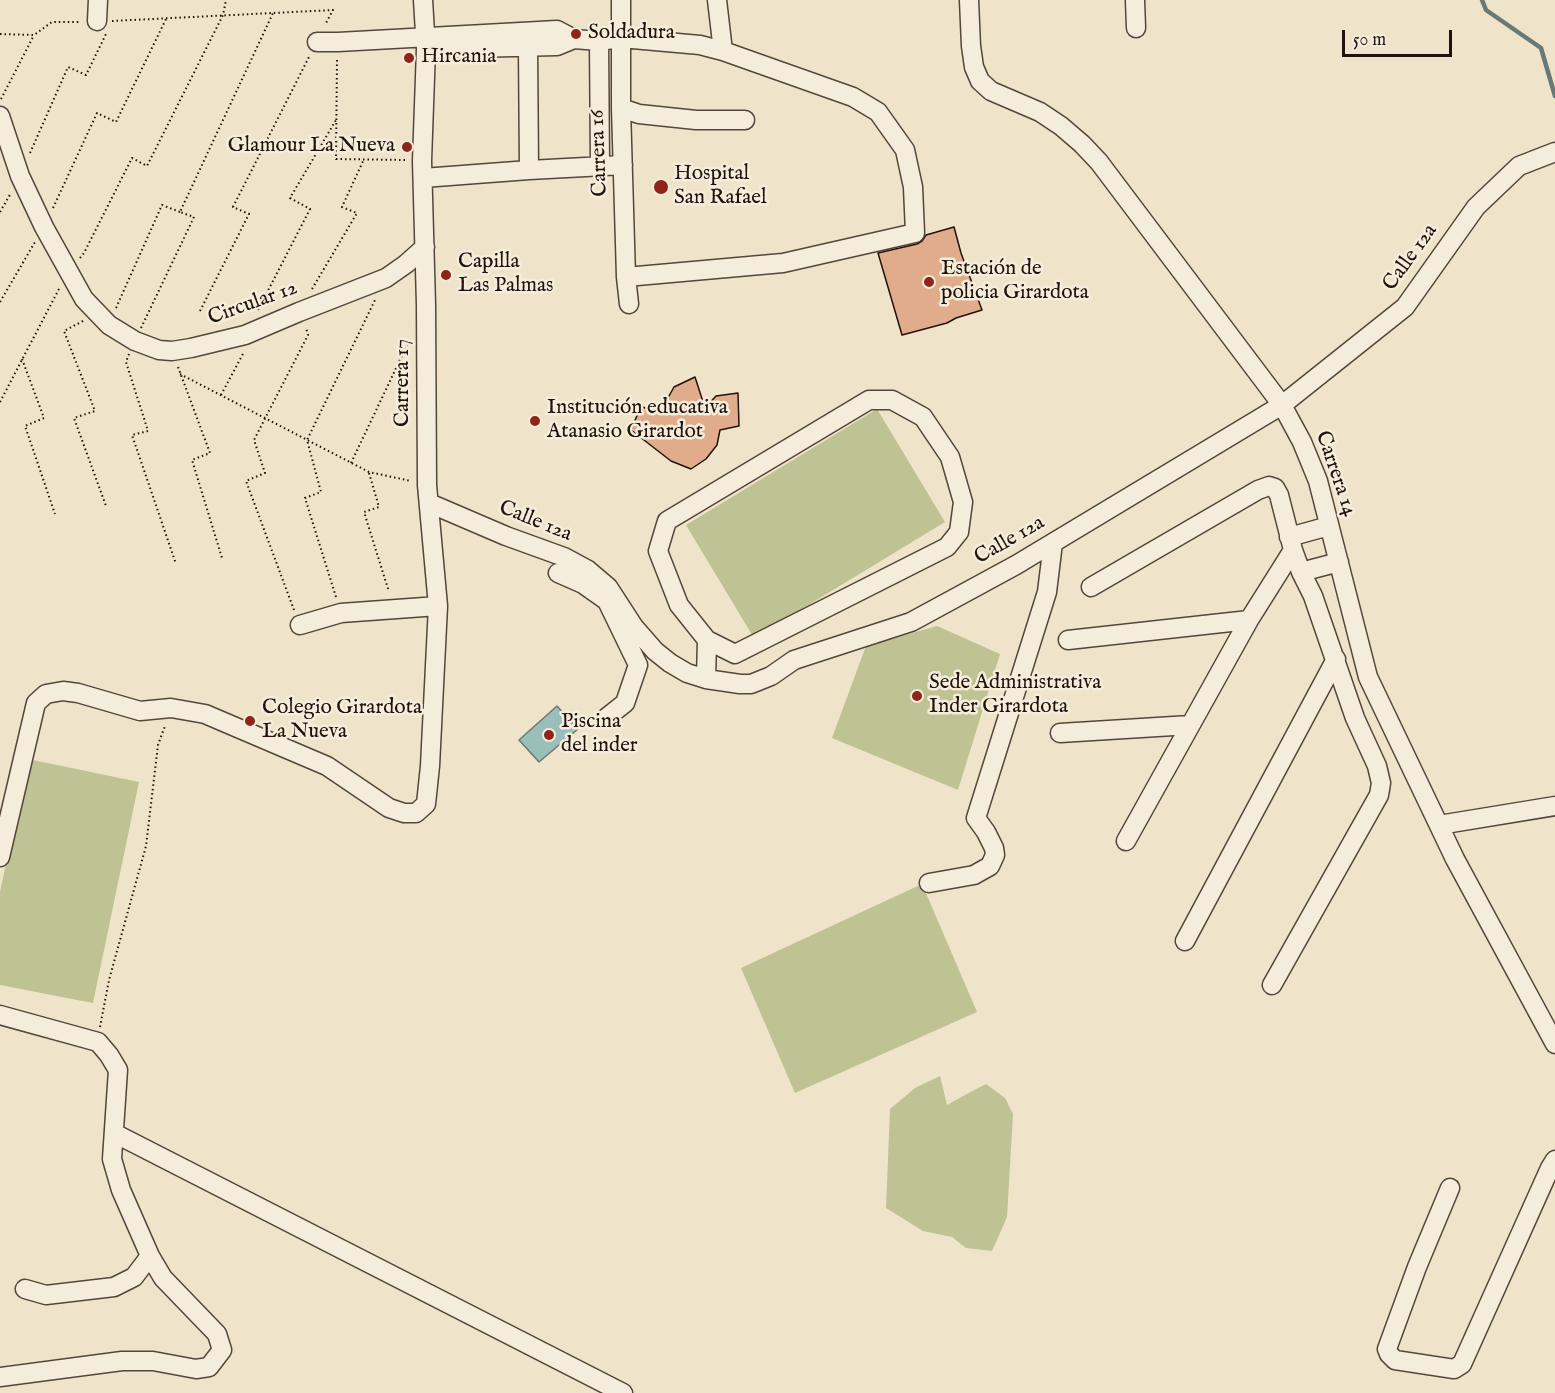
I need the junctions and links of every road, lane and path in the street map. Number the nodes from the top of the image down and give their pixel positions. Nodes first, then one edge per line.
1 (98, 0) edge
2 (226, 0) edge
3 (423, 0) edge
4 (621, 0) edge
5 (717, 0) edge
6 (969, 0) edge
7 (1135, 0) edge
8 (273, 13) junction
9 (223, 15) junction
10 (166, 18) junction
11 (103, 26) junction
12 (1137, 28) dead end
13 (0, 34) edge
14 (34, 35) junction
15 (621, 38) junction
16 (574, 39) junction
17 (599, 41) junction
18 (317, 42) junction
19 (338, 42) junction
20 (426, 43) junction
21 (528, 47) junction
22 (723, 51) junction
23 (0, 102) edge
24 (621, 108) junction
25 (0, 116) edge
26 (336, 120) junction
27 (745, 120) dead end
28 (1555, 152) edge
29 (364, 159) junction
30 (623, 165) junction
31 (600, 166) junction
32 (422, 170) junction
33 (529, 170) junction
34 (20, 176) junction
35 (0, 212) edge
36 (180, 212) junction
37 (44, 227) junction
38 (425, 248) junction
39 (68, 271) junction
40 (626, 277) junction
41 (386, 278) junction
42 (0, 302) edge
43 (629, 304) dead end
44 (200, 311) dead end
45 (258, 311) dead end
46 (298, 312) junction
47 (104, 319) junction
48 (245, 335) junction
49 (411, 337) dead end
50 (135, 341) junction
51 (172, 351) junction
52 (22, 359) junction
53 (180, 374) junction
54 (221, 395) junction
55 (0, 402) edge
56 (1282, 405) junction
57 (265, 418) junction
58 (307, 440) junction
59 (351, 463) junction
60 (369, 472) junction
61 (427, 484) junction
62 (429, 503) junction
63 (106, 506) dead end
64 (55, 514) dead end
65 (1329, 526) junction
66 (1053, 543) junction
67 (1291, 544) junction
68 (222, 558) dead end
69 (1339, 562) junction
70 (176, 564) dead end
71 (559, 570) junction
72 (1301, 572) junction
73 (1091, 587) dead end
74 (438, 606) junction
75 (394, 609) junction
76 (341, 613) junction
77 (1249, 620) junction
78 (300, 625) joint
79 (707, 640) junction
80 (1068, 640) dead end
81 (1336, 659) junction
82 (706, 679) junction
83 (171, 708) junction
84 (606, 718) dead end
85 (1190, 725) junction
86 (1060, 733) dead end
87 (1555, 806) edge
88 (1439, 825) junction
89 (1126, 841) dead end
90 (0, 856) edge
91 (929, 883) dead end
92 (1185, 941) dead end
93 (1272, 985) dead end
94 (0, 1015) edge
95 (98, 1042) junction
96 (1555, 1044) edge
97 (114, 1133) junction
98 (1555, 1160) edge
99 (1450, 1188) dead end
100 (150, 1256) junction
101 (25, 1289) dead end
102 (0, 1377) edge
103 (623, 1393) edge

1 - 11 street
2 - 9 path
3 - 20 street, Carrera 17
4 - 15 street, Carrera 16
5 - 22 street
6 - 56 street, Carrera 14
7 - 12 street
8 - 9 path
8 - 18 path
8 - 36 path
9 - 10 path
9 - 39 path
10 - 11 path
10 - 37 path
11 - 14 path
11 - 34 path
13 - 14 path
14 - 23 path
15 - 17 street
15 - 22 street
15 - 24 street, Carrera 16
16 - 17 street
16 - 20 street
16 - 21 street
17 - 31 street
18 - 19 street
18 - 44 path
19 - 20 street
19 - 26 path
20 - 21 street
20 - 32 street, Carrera 17
21 - 33 street
22 - 40 street
24 - 27 street
24 - 30 street, Carrera 16
25 - 34 street, Circular 12
26 - 29 path
26 - 45 path
28 - 56 street, Calle 12a
29 - 32 path
29 - 46 path
30 - 31 street
30 - 40 street, Carrera 16
31 - 33 street
32 - 33 street
32 - 38 street, Carrera 17
34 - 35 path
34 - 37 street, Circular 12
36 - 47 path
36 - 50 path
37 - 39 street, Circular 12
37 - 42 path
38 - 41 street, Circular 12
38 - 61 street, Carrera 17
39 - 47 street, Circular 12
39 - 52 path
40 - 43 street, Carrera 16
41 - 46 street, Circular 12
41 - 58 path
46 - 48 street, Circular 12
46 - 57 path
47 - 50 street, Circular 12
47 - 63 path
48 - 51 street, Circular 12
48 - 54 path
49 - 59 path
50 - 51 street, Circular 12
50 - 70 path
51 - 53 path
52 - 55 path
52 - 64 path
53 - 54 path
53 - 68 path
54 - 57 path
56 - 65 street, Carrera 14
56 - 66 street, Calle 12a
57 - 58 path
57 - 78 path
58 - 59 path
58 - 76 path
59 - 60 path
60 - 61 path
60 - 75 path
61 - 62 street, Carrera 17
62 - 71 street, Calle 12a
62 - 74 street, Carrera 17
65 - 67 street
65 - 69 street, Carrera 14
66 - 82 street, Calle 12a
66 - 91 street
67 - 72 street
67 - 73 street
67 - 77 street
69 - 72 street
69 - 88 street, Carrera 14
71 - 82 street, Calle 12a
71 - 84 street
72 - 81 street
74 - 75 street
74 - 83 street, Carrera 17
75 - 76 street
76 - 78 street
77 - 80 street
77 - 85 street
79 - 79 street
79 - 82 street
81 - 92 street
81 - 93 street
83 - 90 street, Carrera 17
83 - 95 path
85 - 86 street
85 - 89 street
87 - 88 street
88 - 96 street, Carrera 14
94 - 95 street
95 - 97 street
97 - 100 street
97 - 103 street
98 - 99 street
100 - 101 street
100 - 102 street

